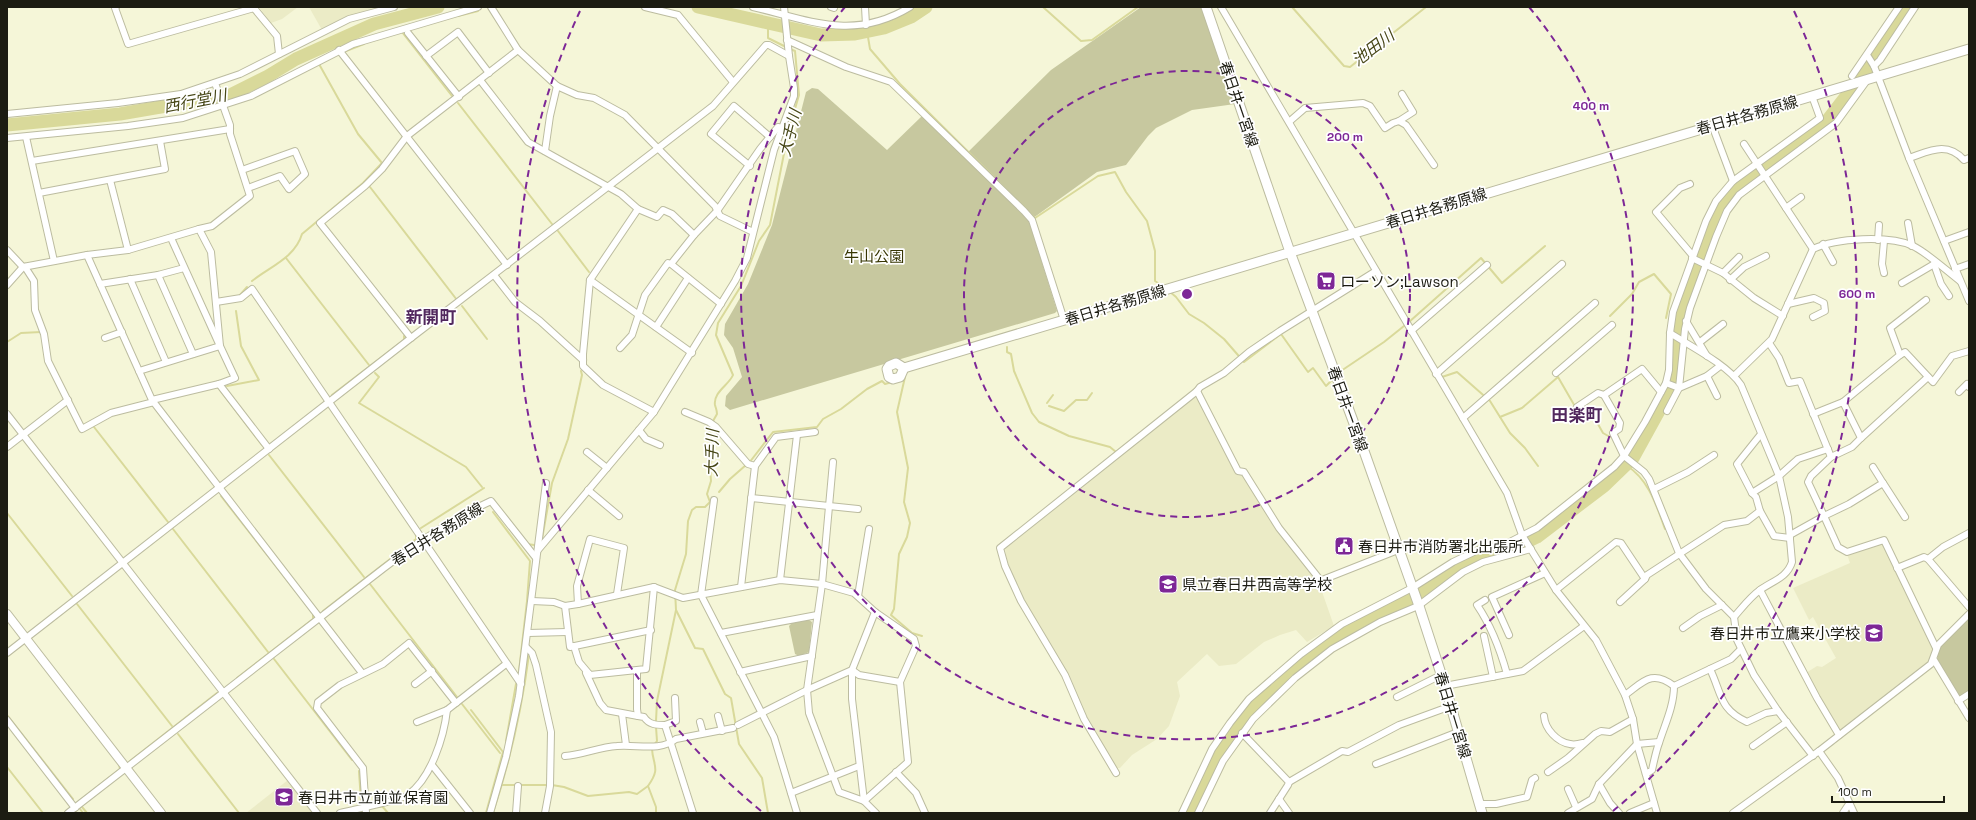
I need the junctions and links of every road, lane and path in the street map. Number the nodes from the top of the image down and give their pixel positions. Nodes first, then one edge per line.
1 (116, 7) edge
2 (254, 7) edge
3 (394, 7) edge
4 (478, 7) edge
5 (491, 7) edge
6 (645, 7) edge
7 (753, 7) edge
8 (784, 7) edge
9 (865, 7) edge
10 (910, 7) edge
11 (1206, 7) edge
12 (1221, 7) edge
13 (1899, 7) edge
14 (1915, 7) edge
15 (785, 15) junction
16 (866, 25) junction
17 (408, 33) dead end
18 (788, 40) junction
19 (1969, 48) edge
20 (339, 50) junction
21 (518, 50) junction
22 (279, 54) junction
23 (1867, 55) junction
24 (426, 56) junction
25 (789, 56) junction
26 (1874, 66) junction
27 (490, 73) junction
28 (1870, 78) junction
29 (480, 80) junction
30 (1850, 81) junction
31 (733, 82) junction
32 (216, 85) junction
33 (557, 86) junction
34 (1402, 94) dead end
35 (1812, 96) junction
36 (459, 97) junction
37 (223, 105) junction
38 (7, 114) edge
39 (1290, 121) junction
40 (1400, 121) junction
41 (1712, 124) junction
42 (782, 128) junction
43 (230, 129) junction
44 (407, 136) junction
45 (26, 137) junction
46 (770, 137) junction
47 (7, 138) edge
48 (160, 140) junction
49 (1744, 144) dead end
50 (659, 148) junction
51 (545, 151) junction
52 (1909, 158) junction
53 (1969, 158) edge
54 (32, 161) junction
55 (1434, 165) dead end
56 (750, 166) junction
57 (1758, 166) junction
58 (242, 170) junction
59 (1765, 176) junction
60 (110, 180) junction
61 (1733, 181) junction
62 (1690, 184) dead end
63 (608, 187) junction
64 (248, 188) junction
65 (39, 193) junction
66 (1801, 197) dead end
67 (1786, 208) junction
68 (638, 209) junction
69 (717, 211) junction
70 (1908, 223) dead end
71 (1879, 225) dead end
72 (199, 229) junction
73 (753, 232) junction
74 (1969, 232) edge
75 (1353, 233) junction
76 (694, 234) junction
77 (170, 238) junction
78 (1881, 240) junction
79 (1944, 241) junction
80 (1823, 244) junction
81 (1912, 246) junction
82 (1813, 249) junction
83 (7, 250) edge
84 (128, 250) junction
85 (1290, 252) junction
86 (87, 255) junction
87 (1766, 256) dead end
88 (1739, 257) dead end
89 (1694, 258) junction
90 (54, 261) junction
91 (1833, 262) dead end
92 (1705, 263) junction
93 (1935, 263) junction
94 (671, 264) junction
95 (1562, 264) dead end
96 (1969, 264) edge
97 (506, 265) junction
98 (1487, 265) dead end
99 (24, 267) junction
100 (184, 268) junction
101 (1955, 269) junction
102 (1376, 271) junction
103 (1723, 273) junction
104 (1884, 273) dead end
105 (158, 275) junction
106 (494, 275) junction
107 (688, 278) junction
108 (130, 279) junction
109 (590, 280) junction
110 (1730, 280) junction
111 (1960, 281) junction
112 (1902, 283) dead end
113 (100, 284) junction
114 (7, 285) edge
115 (1966, 287) edge
116 (1949, 296) dead end
117 (1926, 300) dead end
118 (1969, 301) edge
119 (216, 302) junction
120 (1595, 303) dead end
121 (721, 304) junction
122 (1788, 304) junction
123 (1312, 313) junction
124 (639, 315) junction
125 (1783, 316) junction
126 (1813, 317) dead end
127 (1064, 320) junction
128 (1686, 321) junction
129 (1723, 324) dead end
130 (1612, 325) dead end
131 (656, 327) junction
132 (1411, 330) junction
133 (122, 332) junction
134 (1672, 334) junction
135 (105, 338) dead end
136 (411, 338) junction
137 (1684, 341) junction
138 (1700, 342) junction
139 (1770, 342) junction
140 (220, 346) junction
141 (620, 348) dead end
142 (1969, 351) edge
143 (692, 352) junction
144 (192, 354) junction
145 (1900, 355) junction
146 (1708, 356) junction
147 (583, 360) junction
148 (166, 362) junction
149 (1720, 366) junction
150 (904, 368) dead end
151 (139, 371) junction
152 (1438, 372) junction
153 (1556, 373) dead end
154 (1707, 376) junction
155 (1734, 376) junction
156 (1928, 377) junction
157 (219, 384) junction
158 (1667, 384) junction
159 (1969, 387) edge
160 (1678, 388) junction
161 (1197, 391) junction
162 (1661, 392) junction
163 (1959, 392) dead end
164 (1604, 396) junction
165 (1717, 396) dead end
166 (68, 400) junction
167 (153, 401) junction
168 (330, 402) junction
169 (1843, 402) junction
170 (1577, 407) dead end
171 (1667, 411) dead end
172 (654, 412) junction
173 (685, 412) dead end
174 (7, 414) edge
175 (1813, 414) junction
176 (1463, 418) junction
177 (639, 430) junction
178 (815, 432) dead end
179 (23, 434) junction
180 (1761, 434) junction
181 (797, 435) junction
182 (1861, 438) junction
183 (660, 445) dead end
184 (7, 447) edge
185 (269, 449) junction
186 (1828, 449) junction
187 (587, 452) dead end
188 (1714, 455) dead end
189 (1625, 457) junction
190 (1830, 457) junction
191 (834, 462) dead end
192 (755, 466) junction
193 (1873, 466) dead end
194 (607, 468) junction
195 (1779, 476) junction
196 (546, 483) dead end
197 (1883, 483) junction
198 (219, 489) junction
199 (1654, 489) junction
200 (588, 490) junction
201 (1752, 493) junction
202 (751, 498) junction
203 (714, 500) dead end
204 (790, 502) junction
205 (829, 506) junction
206 (858, 509) dead end
207 (1760, 511) junction
208 (618, 516) dead end
209 (1824, 516) junction
210 (1905, 516) dead end
211 (869, 529) dead end
212 (1969, 533) edge
213 (1523, 537) junction
214 (1790, 537) junction
215 (423, 539) junction
216 (1531, 548) junction
217 (538, 550) junction
218 (1398, 550) junction
219 (1679, 553) junction
220 (536, 558) junction
221 (1928, 559) junction
222 (123, 563) junction
223 (1897, 568) junction
224 (1545, 573) junction
225 (1646, 579) junction
226 (780, 580) junction
227 (822, 584) junction
228 (654, 587) junction
229 (742, 587) junction
230 (1412, 589) junction
231 (1556, 590) junction
232 (1760, 590) junction
233 (617, 594) junction
234 (701, 595) junction
235 (858, 596) junction
236 (1486, 600) dead end
237 (532, 601) junction
238 (1620, 602) dead end
239 (578, 604) junction
240 (1418, 605) junction
241 (1722, 605) junction
242 (565, 606) junction
243 (1969, 607) edge
244 (875, 612) junction
245 (7, 614) edge
246 (1969, 614) edge
247 (818, 615) junction
248 (319, 618) junction
249 (1734, 618) junction
250 (1584, 626) junction
251 (1683, 628) dead end
252 (651, 630) junction
253 (567, 632) junction
254 (528, 633) junction
255 (721, 633) junction
256 (1509, 635) dead end
257 (1484, 636) dead end
258 (26, 638) junction
259 (574, 646) junction
260 (526, 647) junction
261 (1936, 648) junction
262 (1741, 649) junction
263 (7, 653) edge
264 (812, 656) junction
265 (1934, 660) junction
266 (506, 664) junction
267 (1710, 669) junction
268 (852, 670) junction
269 (432, 671) junction
270 (637, 671) junction
271 (740, 672) junction
272 (362, 673) junction
273 (586, 673) junction
274 (1507, 674) junction
275 (1441, 675) junction
276 (1493, 677) junction
277 (900, 682) junction
278 (415, 684) dead end
279 (521, 684) junction
280 (1445, 686) junction
281 (1674, 686) junction
282 (807, 690) junction
283 (223, 693) junction
284 (1969, 694) edge
285 (1625, 695) junction
286 (1397, 697) dead end
287 (675, 698) dead end
288 (1958, 701) junction
289 (456, 703) junction
290 (1451, 706) junction
291 (447, 710) junction
292 (1778, 711) junction
293 (762, 713) junction
294 (622, 714) junction
295 (638, 716) junction
296 (718, 716) dead end
297 (1544, 716) dead end
298 (1969, 718) edge
299 (1633, 719) junction
300 (7, 720) edge
301 (417, 722) dead end
302 (700, 722) dead end
303 (1787, 722) junction
304 (665, 725) junction
305 (722, 731) junction
306 (1458, 732) junction
307 (703, 733) junction
308 (1242, 733) junction
309 (1839, 735) junction
310 (1659, 742) junction
311 (1583, 743) junction
312 (671, 744) junction
313 (1637, 744) junction
314 (626, 746) junction
315 (1753, 746) dead end
316 (1819, 751) junction
317 (565, 756) dead end
318 (1813, 756) junction
319 (432, 764) junction
320 (1376, 764) dead end
321 (859, 766) junction
322 (126, 768) junction
323 (896, 772) junction
324 (1548, 772) dead end
325 (1116, 773) dead end
326 (1646, 774) junction
327 (832, 776) junction
328 (1535, 778) dead end
329 (1289, 782) junction
330 (1599, 784) junction
331 (518, 786) dead end
332 (1568, 789) dead end
333 (791, 794) junction
334 (1279, 799) junction
335 (864, 801) junction
336 (1654, 803) junction
337 (1479, 804) junction
338 (1849, 804) junction
339 (366, 806) junction
340 (1576, 807) junction
341 (75, 808) junction
342 (68, 813) edge
343 (161, 813) edge
344 (317, 813) edge
345 (340, 813) edge
346 (366, 813) edge
347 (470, 813) edge
348 (490, 813) edge
349 (516, 813) edge
350 (545, 813) edge
351 (693, 813) edge
352 (796, 813) edge
353 (876, 813) edge
354 (925, 813) edge
355 (1182, 813) edge
356 (1198, 813) edge
357 (1270, 813) edge
358 (1289, 813) edge
359 (1482, 813) edge
360 (1568, 813) edge
361 (1619, 813) edge
362 (1630, 813) edge
363 (1658, 813) edge
364 (1733, 813) edge
365 (1843, 813) edge
366 (1854, 813) edge

1 - 2 street
2 - 22 street
3 - 22 street
4 - 20 street
5 - 21 street
6 - 31 street
7 - 15 street
8 - 15 street
9 - 16 street
10 - 16 street
11 - 85 main road, 春日井一宮線
12 - 39 street
13 - 23 street
14 - 26 street
15 - 16 street
15 - 18 street
17 - 24 street
18 - 25 street
18 - 127 street
19 - 28 main road, 春日井各務原線
20 - 37 street
20 - 44 street
21 - 27 street
21 - 33 street
22 - 32 street
23 - 26 street
23 - 30 street
24 - 27 street
24 - 36 street
25 - 31 street
25 - 42 street
26 - 28 street
27 - 29 street
28 - 30 main road, 春日井各務原線
28 - 52 street
28 - 59 street
29 - 36 street
29 - 51 street
30 - 35 main road, 春日井各務原線
31 - 50 street
32 - 37 street
32 - 38 street
33 - 50 street
33 - 51 street
34 - 40 street
35 - 41 main road, 春日井各務原線
35 - 57 street
36 - 44 street
37 - 43 street
37 - 45 street
39 - 40 street
39 - 75 street
40 - 55 street
41 - 61 street
41 - 75 main road, 春日井各務原線
42 - 46 street
42 - 73 street
43 - 48 street
43 - 58 street
44 - 97 street
44 - 136 street
45 - 47 street
45 - 54 street
46 - 56 street
46 - 56 street
48 - 54 street
48 - 60 street
49 - 57 street
50 - 63 street
50 - 69 street
51 - 63 street
52 - 53 street
52 - 79 street
54 - 65 street
56 - 69 street
57 - 59 street
57 - 61 street
58 - 64 street
58 - 64 street
59 - 67 street
59 - 92 street
60 - 65 street
60 - 84 street
61 - 89 street
62 - 89 street
63 - 68 street
63 - 97 street
64 - 72 street
65 - 90 street
66 - 67 street
67 - 82 street
68 - 76 street
68 - 109 street
69 - 73 street
69 - 76 street
70 - 81 street
71 - 78 street
72 - 77 street
72 - 119 street
73 - 121 street
74 - 79 street
75 - 85 main road, 春日井各務原線
75 - 102 street
76 - 94 street
77 - 84 street
77 - 100 street
78 - 80 street
78 - 81 street
78 - 104 street
79 - 101 street
80 - 82 street
80 - 91 street
81 - 93 street
82 - 122 street
83 - 99 street
84 - 86 street
85 - 123 main road, 春日井一宮線
85 - 127 main road, 春日井各務原線
86 - 90 street
86 - 113 street
87 - 110 street
88 - 103 street
89 - 92 street
89 - 134 street
90 - 99 street
92 - 103 street
92 - 128 street
93 - 111 street
93 - 112 street
93 - 116 street
94 - 107 street
94 - 124 street
95 - 152 street
96 - 101 street
97 - 106 street
98 - 132 street
99 - 114 street
99 - 166 street
100 - 105 street
100 - 140 street
101 - 111 street
102 - 123 street
102 - 132 street
103 - 110 street
105 - 108 street
105 - 144 street
106 - 136 street
106 - 147 street
107 - 121 street
107 - 131 street
108 - 113 street
108 - 148 street
109 - 124 street
109 - 147 street
110 - 125 street
111 - 115 street
113 - 133 street
115 - 118 street
117 - 145 street
119 - 140 street
119 - 168 street
120 - 176 street
121 - 143 street
122 - 125 street
122 - 126 street
123 - 161 street
123 - 218 main road, 春日井一宮線
124 - 131 street
124 - 141 street
125 - 139 street
127 - 150 main road, 春日井各務原線
128 - 137 street
128 - 138 street
129 - 138 street
130 - 153 street
131 - 143 street
132 - 152 street
133 - 135 street
133 - 151 street
134 - 137 street
134 - 158 street
136 - 168 street
137 - 146 street
137 - 160 street
138 - 146 street
139 - 155 street
139 - 175 street
140 - 144 street
140 - 157 street
142 - 156 street
143 - 172 street
144 - 148 street
145 - 156 street
145 - 169 street
146 - 149 street
147 - 172 street
148 - 151 street
149 - 154 street
149 - 155 street
151 - 167 street
152 - 176 street
154 - 160 street
154 - 165 street
155 - 180 street
156 - 182 street
157 - 167 street
157 - 185 street
158 - 160 street
158 - 162 street
159 - 163 street
160 - 171 street
161 - 218 street
161 - 325 street
162 - 164 street
162 - 189 street
164 - 170 street
164 - 189 street
166 - 167 street
166 - 179 street
167 - 198 street
168 - 185 street
168 - 215 street
169 - 175 street
169 - 182 street
172 - 177 street
173 - 192 street
174 - 179 street
175 - 186 street
176 - 213 street
177 - 183 street
177 - 194 street
178 - 181 street
179 - 184 street
179 - 222 street
180 - 195 street
180 - 201 street
181 - 192 street
181 - 204 street
182 - 190 street
185 - 198 street
186 - 190 street
186 - 195 street
187 - 194 street
188 - 199 street
189 - 199 street
189 - 213 street
190 - 209 street
191 - 205 street
192 - 202 street
193 - 197 street
194 - 200 street
195 - 201 street
195 - 214 street
196 - 217 street
197 - 209 street
197 - 210 street
198 - 222 street
198 - 248 street
199 - 219 street
200 - 208 street
200 - 217 street
201 - 207 street
202 - 204 street
202 - 229 street
203 - 234 street
204 - 205 street
204 - 226 street
205 - 206 street
205 - 227 street
207 - 214 street
207 - 219 street
209 - 214 street
209 - 223 street
211 - 235 street
212 - 221 street
213 - 216 street
213 - 230 street
214 - 232 street
215 - 220 street, 春日井各務原線
215 - 248 street, 春日井各務原線
215 - 266 street
216 - 224 street
216 - 240 street
217 - 220 street
218 - 230 main road, 春日井一宮線
219 - 225 street
219 - 241 street
220 - 237 street
221 - 223 street
221 - 243 street
222 - 258 street
222 - 283 street
223 - 261 street
224 - 231 street
224 - 256 street
225 - 231 street
225 - 238 street
226 - 227 street
226 - 229 street
227 - 235 street
227 - 247 street
228 - 233 street
228 - 234 street
228 - 252 street
229 - 234 street
230 - 240 main road, 春日井一宮線
230 - 355 street
231 - 250 street
232 - 249 street
232 - 309 street
233 - 239 street
233 - 239 street
234 - 255 street
235 - 244 street
236 - 274 street
237 - 242 street
237 - 254 street
239 - 242 street
240 - 275 main road, 春日井一宮線
240 - 308 street
241 - 249 street
241 - 251 street
242 - 253 street
244 - 268 street
244 - 277 street
245 - 258 street
246 - 261 street
247 - 255 street
247 - 264 street
248 - 272 street
248 - 283 street, 春日井各務原線
249 - 262 street
250 - 274 street
250 - 285 street
252 - 259 street
252 - 270 street
253 - 254 street
253 - 259 street
254 - 260 street
255 - 271 street
257 - 276 street
258 - 263 street
258 - 322 street
259 - 273 street
260 - 279 street
260 - 350 street
261 - 265 street
262 - 267 street
262 - 292 street
264 - 271 street
264 - 282 street
265 - 288 street
265 - 309 street
266 - 279 street
266 - 289 street
267 - 281 street
267 - 292 street
268 - 277 street
268 - 282 street
268 - 321 street
269 - 272 street
269 - 278 street
269 - 289 street
270 - 273 street
270 - 295 street
271 - 293 street
272 - 339 street
273 - 294 street
274 - 276 street
275 - 280 main road, 春日井一宮線
275 - 286 street
276 - 280 street
277 - 323 street
279 - 348 street
280 - 290 main road, 春日井一宮線
281 - 285 street
281 - 310 street
282 - 293 street
282 - 327 street
283 - 322 street, 春日井各務原線
283 - 344 street
284 - 288 street
285 - 299 street
287 - 304 street
288 - 298 street
289 - 291 street
290 - 306 main road, 春日井一宮線
290 - 329 street
291 - 301 street
291 - 319 street
292 - 303 street
293 - 305 street
293 - 333 street
294 - 295 street
294 - 314 street
295 - 304 street
296 - 305 street
297 - 311 street
299 - 311 street
299 - 313 street
300 - 341 street
302 - 307 street
303 - 315 street
303 - 318 street
304 - 312 street
305 - 307 street
306 - 320 street
306 - 337 main road, 春日井一宮線
307 - 312 street
308 - 329 street
308 - 356 street
309 - 316 street
310 - 313 street
310 - 326 street
311 - 324 street
312 - 314 street
312 - 351 street
313 - 326 street
313 - 330 street
314 - 317 street
316 - 318 street
316 - 338 street
318 - 364 street
319 - 339 street
319 - 347 street
321 - 327 street
321 - 335 street
322 - 341 street, 春日井各務原線
322 - 343 street
323 - 335 street
323 - 354 street
326 - 336 street
327 - 333 street
327 - 335 street
328 - 337 street
329 - 334 street
330 - 340 street
330 - 361 street
331 - 349 street
332 - 340 street
333 - 352 street
334 - 357 street
334 - 358 street
335 - 353 street
336 - 362 street
336 - 363 street
337 - 359 main road, 春日井一宮線
338 - 365 street
338 - 366 street
339 - 345 street
339 - 346 street
340 - 360 street
341 - 342 street, 春日井各務原線

